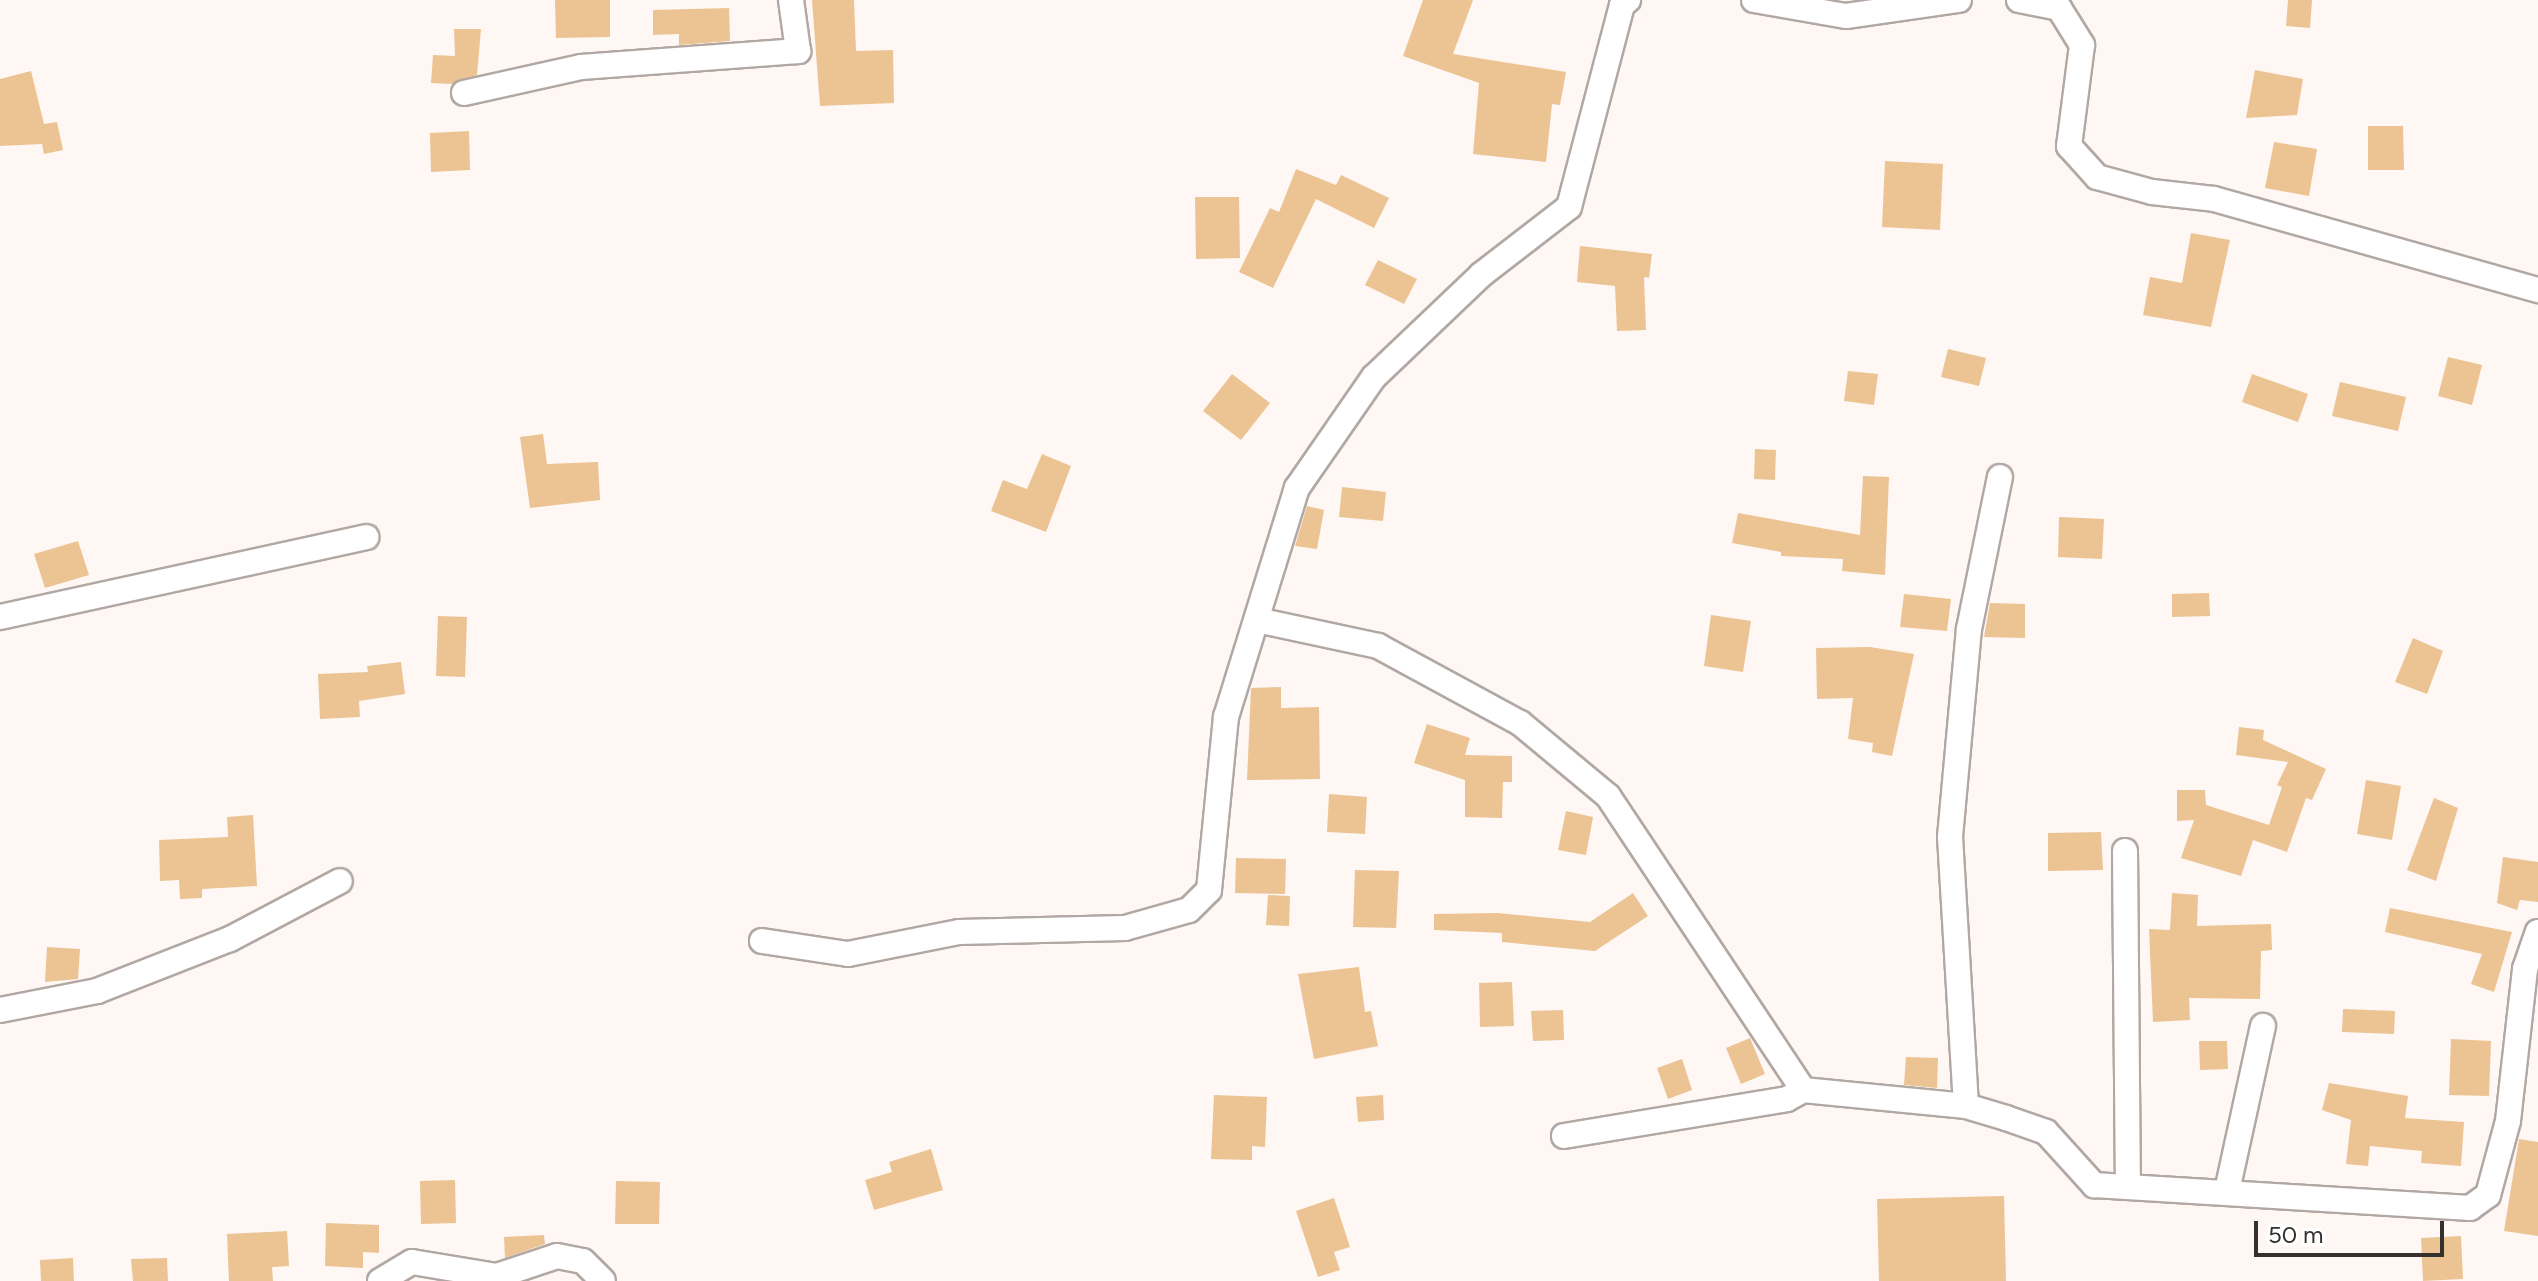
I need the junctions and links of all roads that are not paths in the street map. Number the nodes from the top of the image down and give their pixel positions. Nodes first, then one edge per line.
1 (791, 0) edge
2 (1628, 0) edge
3 (1754, 0) edge
4 (1959, 0) edge
5 (2019, 0) edge
6 (464, 93) dead end
7 (2538, 290) edge
8 (2000, 477) dead end
9 (366, 537) dead end
10 (0, 617) edge
11 (1257, 620) junction
12 (2125, 851) dead end
13 (340, 881) dead end
14 (2538, 932) edge
15 (762, 941) dead end
16 (0, 1010) edge
17 (2263, 1026) dead end
18 (1803, 1090) junction
19 (1966, 1106) junction
20 (1564, 1136) dead end
21 (2128, 1185) junction
22 (2227, 1191) junction
23 (380, 1281) edge
24 (603, 1281) edge

1 - 6 street
2 - 11 street
3 - 4 street
5 - 7 street
8 - 19 street
9 - 10 street
11 - 15 street
11 - 18 street
12 - 21 street
13 - 16 street
14 - 22 street
17 - 22 street
18 - 19 street
18 - 20 street
19 - 21 street
21 - 22 street
23 - 24 street

